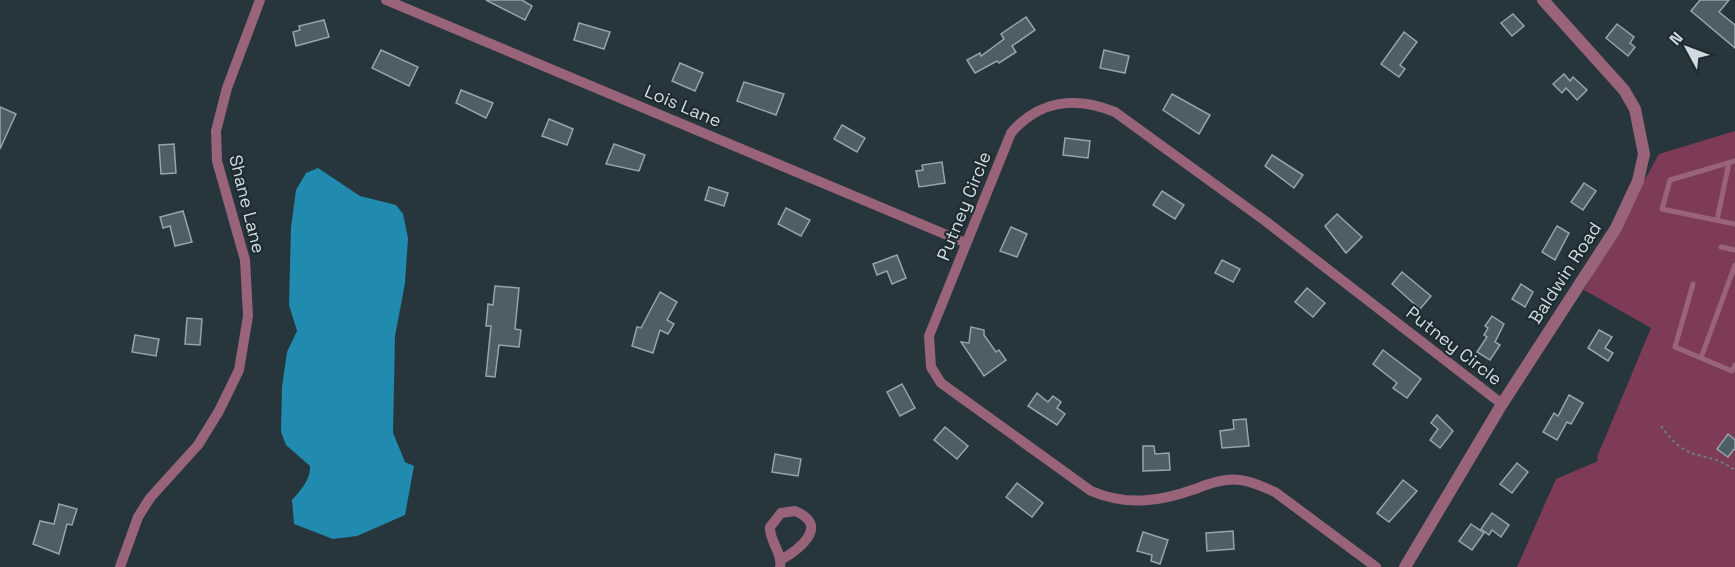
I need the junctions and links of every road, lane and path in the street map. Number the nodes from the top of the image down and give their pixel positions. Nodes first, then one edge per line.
1 (260, 0) edge
2 (386, 0) edge
3 (1546, 1) edge
4 (1732, 162) edge
5 (1717, 220) junction
6 (1735, 224) edge
7 (966, 243) junction
8 (1721, 247) dead end
9 (1735, 250) edge
10 (1735, 265) edge
11 (1693, 284) dead end
12 (1701, 358) junction
13 (1735, 365) edge
14 (1502, 404) junction
15 (1661, 426) dead end
16 (1735, 470) edge
17 (781, 564) edge
18 (120, 567) edge
19 (1376, 567) edge
20 (1405, 567) edge

1 - 18 street, Shane Lane
2 - 7 street, Lois Lane
3 - 14 street, Baldwin Road
4 - 5 lane
4 - 5 lane
5 - 6 lane
7 - 14 street, Putney Circle
7 - 19 street, Putney Circle
8 - 9 lane
10 - 12 lane
11 - 12 lane
12 - 13 lane
14 - 20 street, Baldwin Road
15 - 16 path
17 - 17 street

